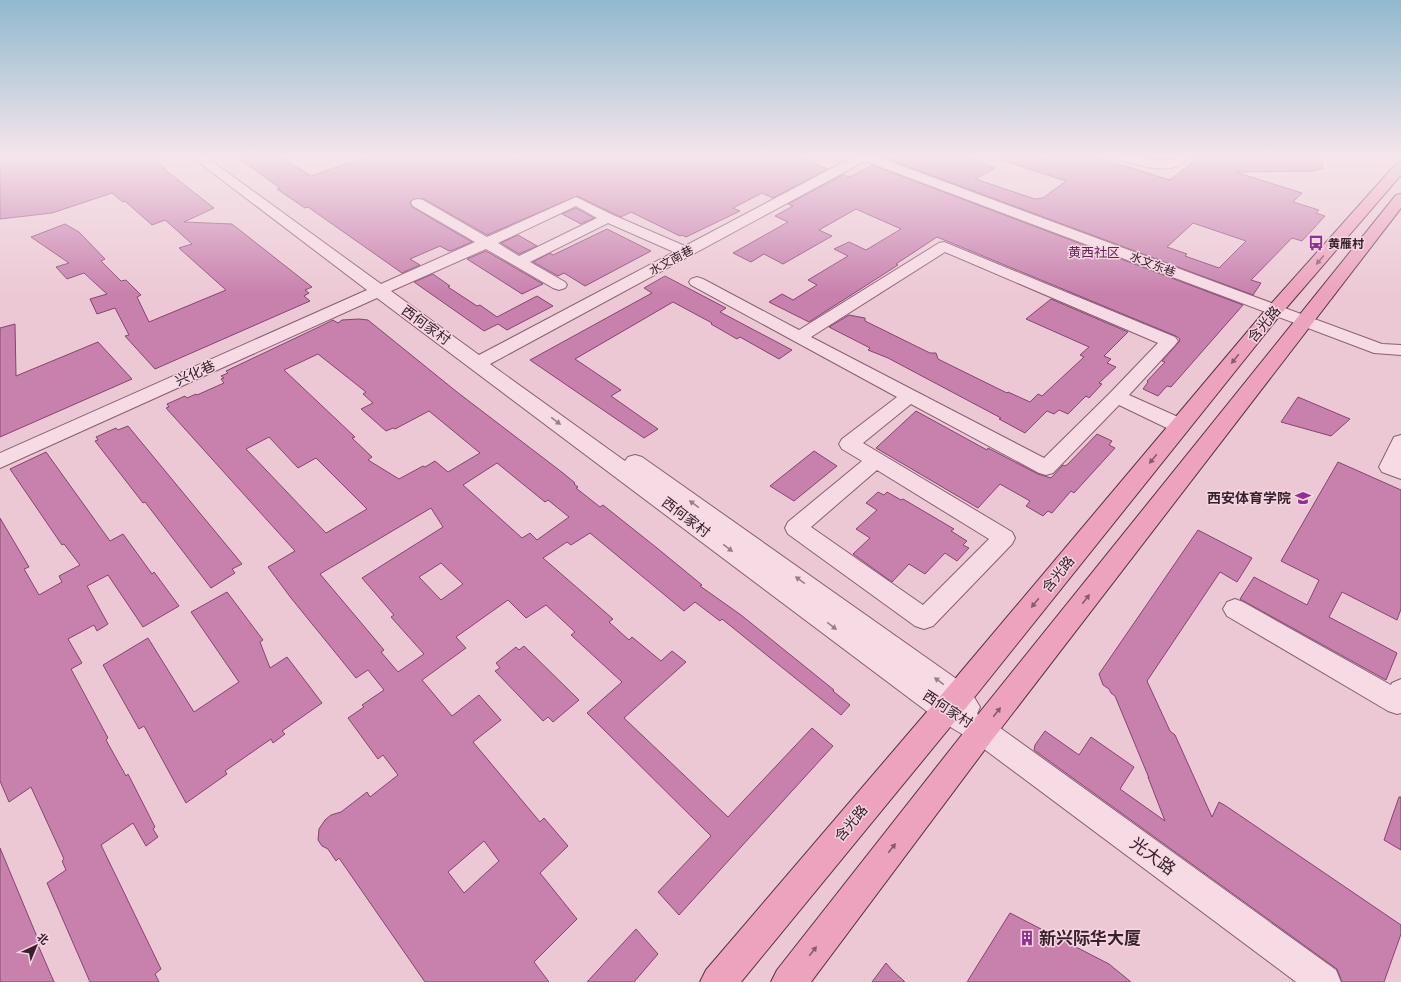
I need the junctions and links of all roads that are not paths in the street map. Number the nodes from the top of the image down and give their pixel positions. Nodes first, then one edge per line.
1 (263, 203) edge
2 (273, 203) edge
3 (419, 203) edge
4 (572, 203) edge
5 (579, 203) edge
6 (778, 203) edge
7 (987, 203) edge
8 (1370, 203) edge
9 (1397, 203) edge
10 (608, 218) junction
11 (488, 242) junction
12 (686, 252) junction
13 (520, 262) junction
14 (696, 282) dead end
15 (559, 285) dead end
16 (384, 288) junction
17 (1275, 310) junction
18 (1304, 321) junction
19 (799, 337) junction
20 (1380, 349) junction
21 (1401, 350) edge
22 (484, 360) junction
23 (1401, 366) edge
24 (910, 396) junction
25 (1117, 397) junction
26 (1180, 426) junction
27 (1401, 442) edge
28 (876, 460) junction
29 (0, 461) edge
30 (1401, 472) edge
31 (1235, 609) dead end
32 (1401, 691) edge
33 (952, 702) junction
34 (982, 731) junction
35 (718, 982) edge
36 (789, 982) edge
37 (1324, 982) edge

1 - 16 street, 西何家村
2 - 16 street, 西何家村
3 - 11 street
4 - 11 street, 兴化巷
5 - 10 street, 兴化巷
6 - 12 street, 水文南巷
7 - 17 street, 水文东巷
8 -> 17 main road, 含光路
9 - 18 main road, 含光路
10 - 12 street
10 - 13 street
11 - 13 street
11 - 16 street, 兴化巷
12 - 22 street, 水文南巷
13 - 15 street
14 - 19 street
16 - 22 street, 西何家村
16 - 29 street, 兴化巷
17 - 18 street, 水文东巷
17 -> 26 main road, 含光路
18 - 20 street, 水文东巷
34 -> 18 main road, 含光路
19 - 24 street
19 - 25 street
20 - 21 street
20 - 23 street
22 - 33 street, 西何家村
24 - 25 street
24 - 28 street
25 - 26 street
26 -> 33 main road, 含光路
27 - 30 street
28 - 28 street
31 - 32 street
33 - 34 street, 西何家村
33 - 35 main road, 含光路
36 -> 34 main road, 含光路
34 - 37 street, 光大路

